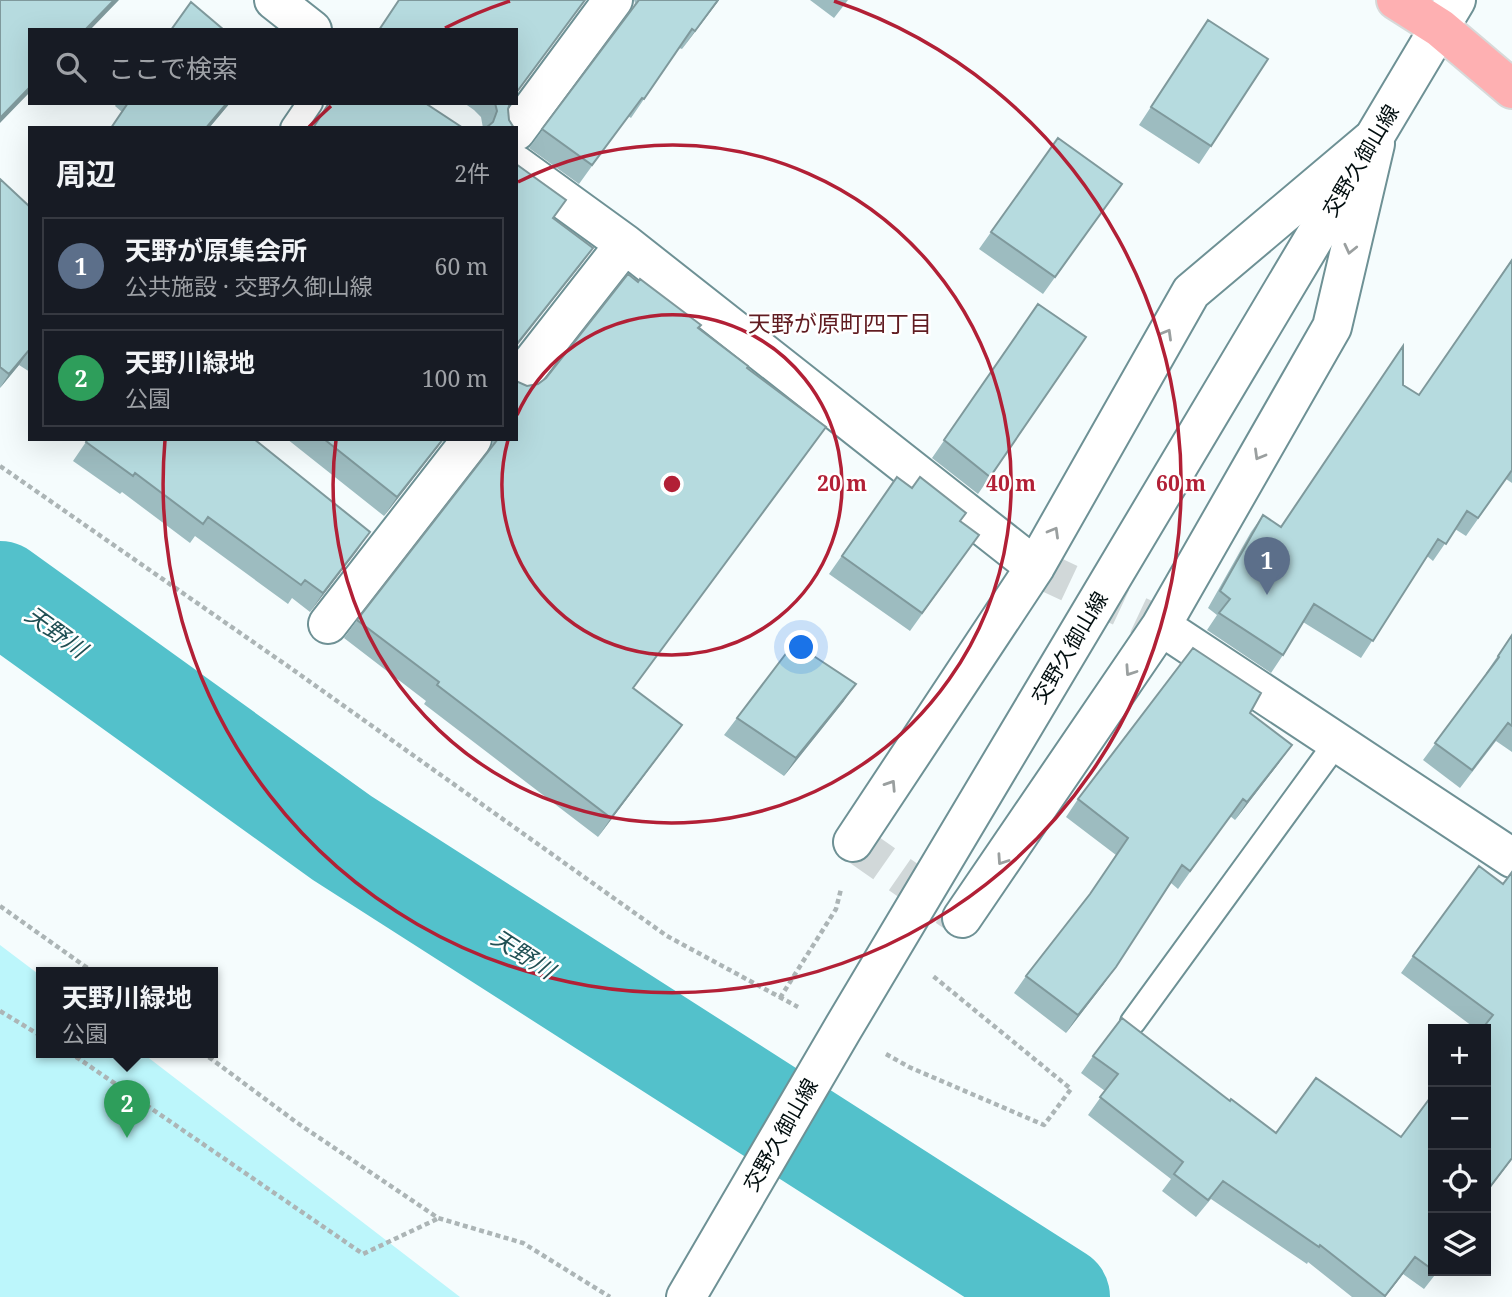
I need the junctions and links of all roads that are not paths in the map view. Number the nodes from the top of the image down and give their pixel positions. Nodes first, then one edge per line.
1 (274, 0) edge
2 (613, 0) edge
3 (1396, 0) edge
4 (1448, 14) edge
5 (309, 28) edge
6 (1512, 89) edge
7 (309, 105) edge
8 (294, 126) edge
9 (518, 128) edge
10 (1377, 135) junction
11 (518, 166) edge
12 (625, 244) junction
13 (518, 380) edge
14 (470, 441) edge
15 (357, 522) edge
16 (388, 547) junction
17 (1035, 567) junction
18 (328, 624) dead end
19 (1161, 626) junction
20 (1337, 742) junction
21 (853, 842) dead end
22 (1509, 849) edge
23 (962, 918) road end
24 (1133, 1022) dead end
25 (686, 1297) edge

1 - 5 street
2 - 9 street
3 - 4 highway
4 - 6 highway
4 - 10 street, 交野久御山線
7 - 8 lane
17 -> 10 street
10 -> 19 street
10 - 25 street, 交野久御山線
11 - 12 street
12 - 13 street
12 - 17 street
14 - 16 street
15 - 16 street
16 - 18 street
21 -> 17 street
19 - 20 street
19 -> 23 street
20 - 22 street
20 - 24 lane

